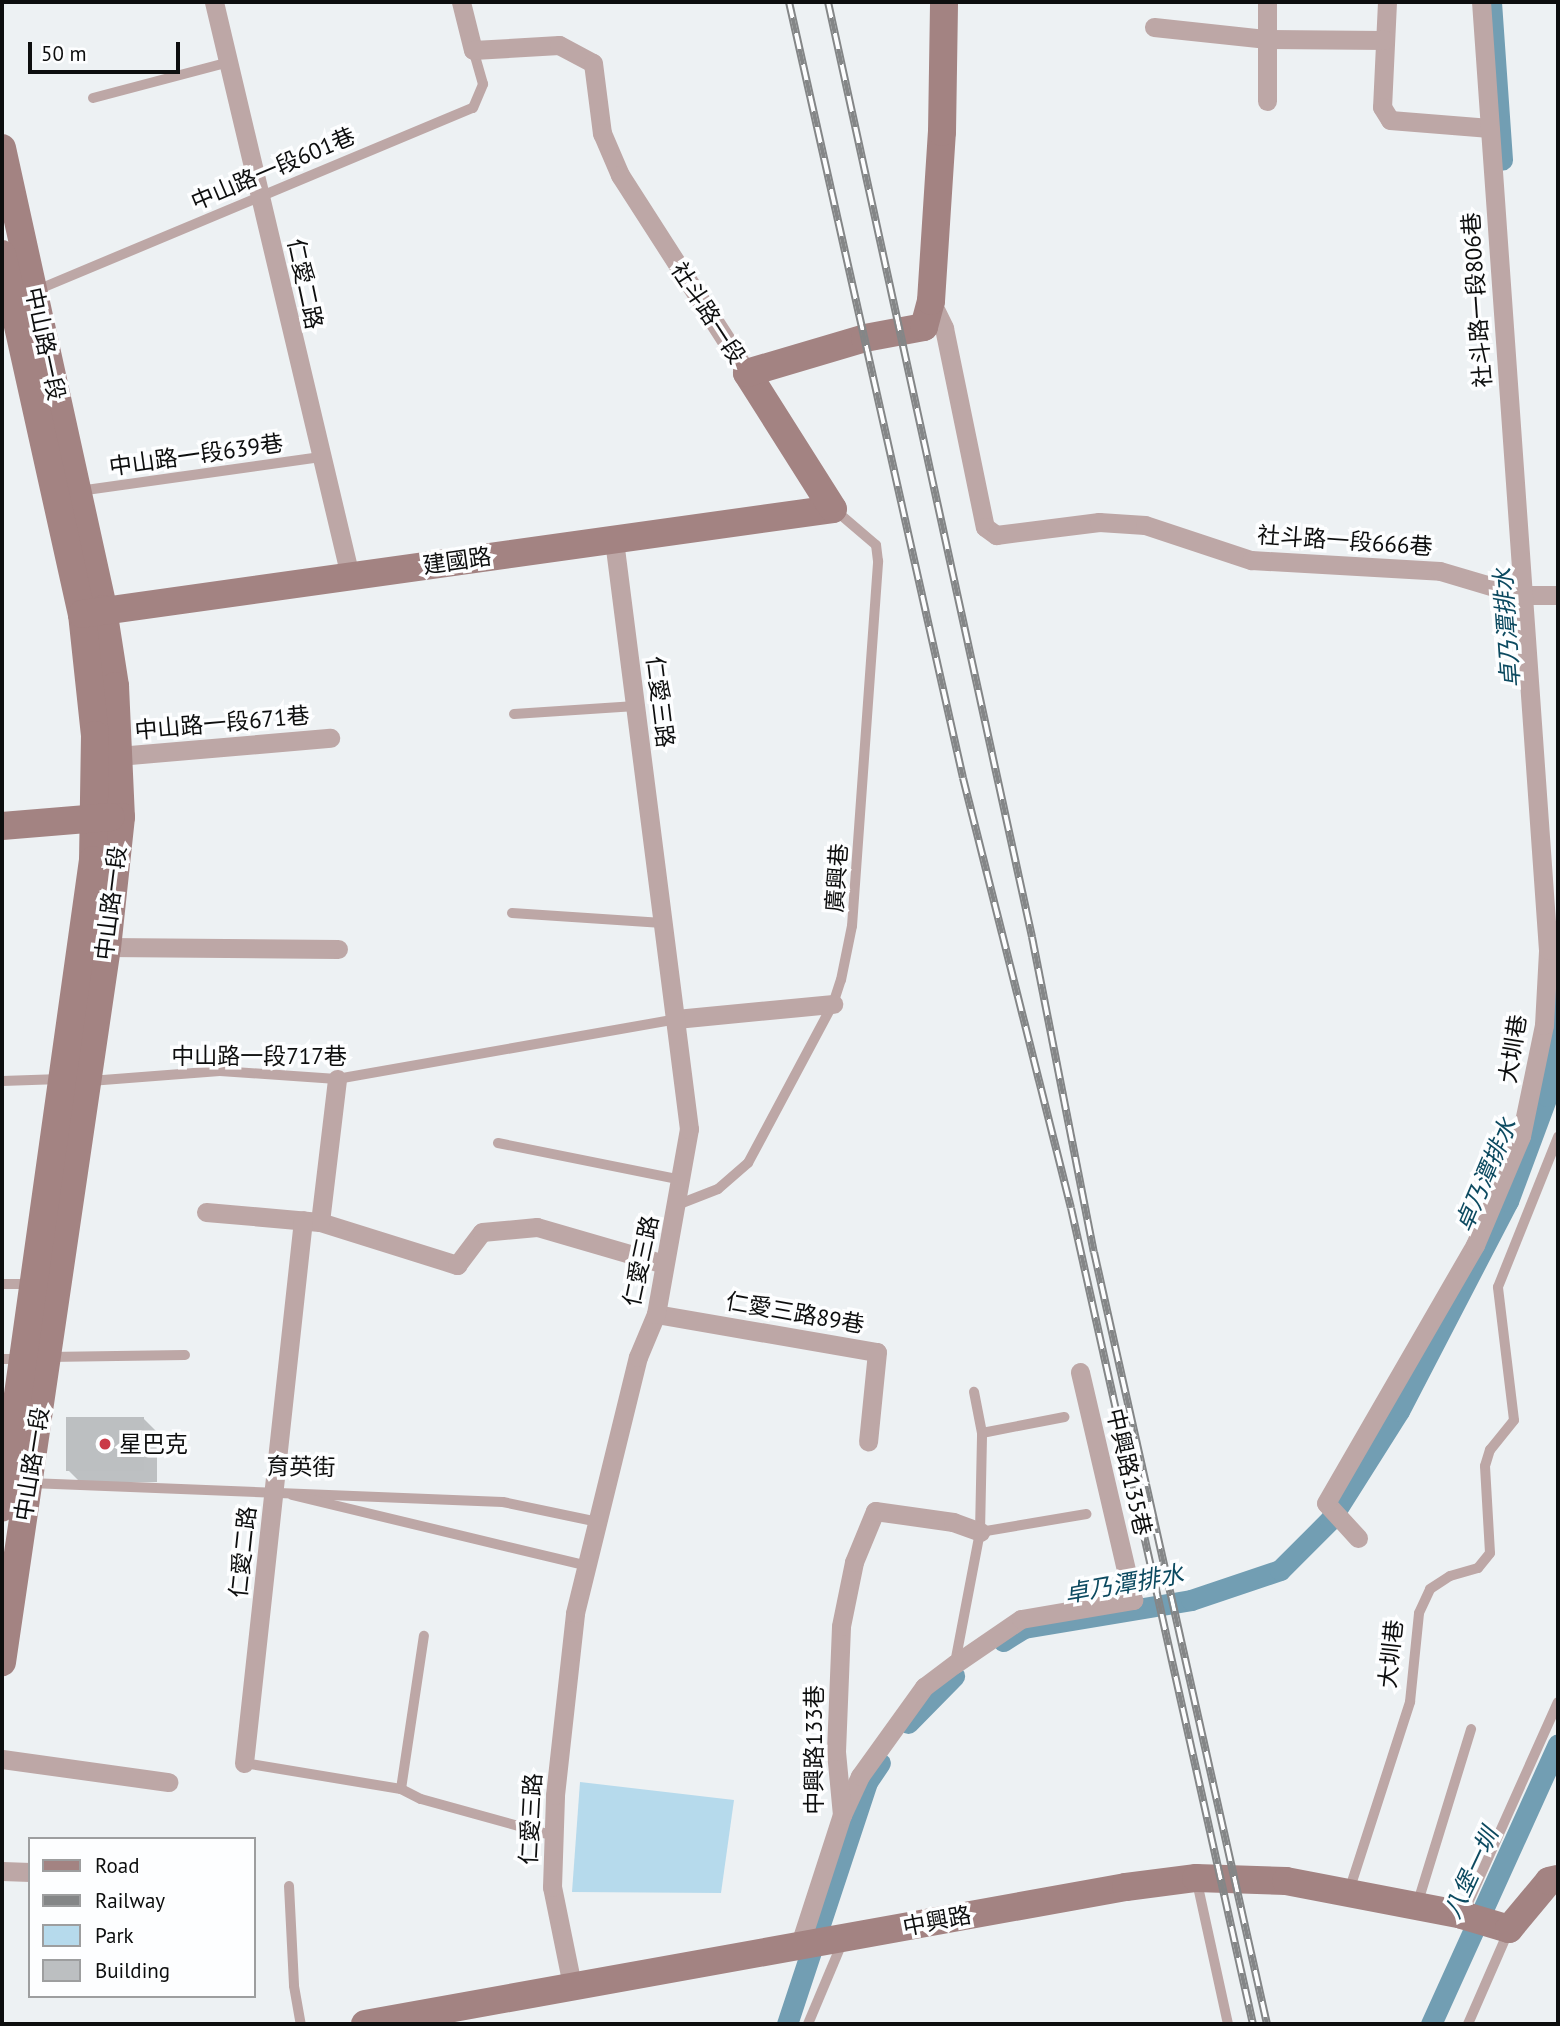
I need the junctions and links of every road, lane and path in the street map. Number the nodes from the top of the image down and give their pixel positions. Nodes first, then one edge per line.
1 (214, 2) edge
2 (461, 2) edge
3 (944, 2) edge
4 (1268, 2) edge
5 (1387, 2) edge
6 (1481, 2) edge
7 (1154, 27) dead end
8 (1267, 39) junction
9 (1385, 40) junction
10 (473, 50) junction
11 (229, 62) junction
12 (93, 98) dead end
13 (1267, 101) dead end
14 (1489, 128) junction
15 (2, 148) edge
16 (262, 194) junction
17 (2, 254) edge
18 (16, 301) edge
19 (931, 301) junction
20 (747, 373) junction
21 (321, 457) junction
22 (76, 491) junction
23 (833, 509) junction
24 (614, 540) junction
25 (350, 576) junction
26 (1522, 595) junction
27 (1553, 595) edge
28 (92, 611) junction
29 (636, 706) junction
30 (514, 714) dead end
31 (330, 738) dead end
32 (118, 757) junction
33 (93, 817) junction
34 (121, 817) junction
35 (2, 826) edge
36 (512, 912) dead end
37 (664, 923) junction
38 (107, 947) junction
39 (338, 949) dead end
40 (833, 1004) junction
41 (676, 1019) junction
42 (337, 1079) junction
43 (75, 1080) junction
44 (2, 1082) edge
45 (1558, 1137) edge
46 (498, 1143) dead end
47 (681, 1180) junction
48 (677, 1205) junction
49 (206, 1212) dead end
50 (311, 1221) junction
51 (664, 1264) junction
52 (2, 1284) edge
53 (33, 1284) junction
54 (656, 1314) junction
55 (185, 1355) dead end
56 (27, 1358) edge
57 (1080, 1372) dead end
58 (974, 1392) dead end
59 (1063, 1417) dead end
60 (982, 1433) junction
61 (868, 1442) dead end
62 (9, 1490) edge
63 (275, 1491) junction
64 (1086, 1514) dead end
65 (598, 1522) junction
66 (980, 1532) junction
67 (1358, 1538) dead end
68 (587, 1566) junction
69 (424, 1636) dead end
70 (2, 1662) edge
71 (955, 1664) junction
72 (1558, 1702) edge
73 (1471, 1729) dead end
74 (2, 1759) edge
75 (244, 1763) joint
76 (168, 1782) dead end
77 (401, 1789) junction
78 (842, 1815) junction
79 (554, 1836) junction
80 (2, 1871) edge
81 (28, 1872) edge
82 (1554, 1877) edge
83 (1196, 1878) junction
84 (289, 1886) dead end
85 (1349, 1891) junction
86 (1417, 1905) junction
87 (1463, 1915) junction
88 (1509, 1929) junction
89 (843, 1939) junction
90 (799, 1947) junction
91 (572, 1985) junction
92 (301, 2024) edge
93 (365, 2024) edge
94 (808, 2024) edge
95 (1228, 2024) edge
96 (1468, 2024) edge

1 - 11 street, 仁愛二路
2 - 10 street
3 - 19 street, 社斗路一段
4 - 8 street
5 - 9 street
6 - 14 street, 社斗路一段806巷
7 - 8 street
8 - 9 street
8 - 13 street
9 - 14 street
10 - 16 lane, 中山路一段601巷
10 - 20 street, 社斗路一段
11 - 12 lane
11 - 16 street, 仁愛二路
14 - 26 street, 社斗路一段806巷
15 - 18 street, 中山路一段
16 - 18 lane, 中山路一段601巷
16 - 21 street, 仁愛二路
17 - 18 street, 中山路一段
18 - 22 street, 中山路一段
18 - 28 street, 中山路一段
19 - 20 street, 社斗路一段
19 - 26 street, 社斗路一段666巷
20 - 23 street
21 - 22 lane, 中山路一段639巷
21 - 25 street, 仁愛二路
22 - 28 street, 中山路一段
23 - 24 street, 建國路
23 - 40 lane, 廣興巷
24 - 25 street, 建國路
24 - 29 street, 仁愛三路
25 - 28 street, 建國路
26 - 27 street, 社斗路一段666巷
26 - 67 street, 大圳巷
28 - 32 street, 中山路一段
28 - 33 street, 中山路一段
29 - 30 lane
29 - 37 street, 仁愛三路
31 - 32 street, 中山路一段671巷
32 - 34 street, 中山路一段
33 - 34 street
33 - 35 street
33 - 43 street, 中山路一段
34 - 38 street, 中山路一段
36 - 37 lane
37 - 41 street, 仁愛三路
38 - 39 street
38 - 43 street, 中山路一段
40 - 41 street
40 - 48 lane, 廣興巷
41 - 42 lane, 中山路一段717巷
41 - 47 street, 仁愛三路
42 - 43 lane, 中山路一段717巷
42 - 50 street, 仁愛二路
43 - 44 lane, 中山路一段717巷
43 - 53 street, 中山路一段
43 - 56 street, 中山路一段
45 - 85 lane, 大圳巷
46 - 47 lane
47 - 48 street, 仁愛三路
48 - 51 street, 仁愛三路
49 - 50 street
50 - 51 street
50 - 63 street, 仁愛二路
51 - 54 street, 仁愛三路
52 - 53 lane
53 - 56 street, 中山路一段
54 - 61 street, 仁愛三路89巷
54 - 65 street, 仁愛三路
55 - 56 lane
56 - 62 street, 中山路一段
57 - 71 street, 中興路135巷
58 - 60 lane
59 - 60 lane
60 - 66 lane
62 - 63 lane, 育英街
62 - 70 street, 中山路一段
63 - 65 lane, 育英街
63 - 68 lane
63 - 75 street, 仁愛二路
64 - 66 lane
65 - 68 street, 仁愛三路
66 - 71 lane
66 - 78 street, 中興路133巷
68 - 79 street, 仁愛三路
69 - 77 lane
71 - 78 street, 中興路135巷
72 - 87 lane
73 - 86 lane
74 - 76 street
75 - 77 lane
77 - 79 lane
78 - 90 street, 中興路133巷
79 - 91 street, 仁愛三路
80 - 81 street
82 - 88 street
83 - 85 street, 中興路
83 - 89 street, 中興路
83 - 95 lane
84 - 92 lane
85 - 86 street, 中興路
86 - 87 street, 中興路
87 - 88 street, 中興路
88 - 96 lane
89 - 90 street, 中興路
89 - 94 lane
90 - 91 street, 中興路
91 - 93 street, 中興路

